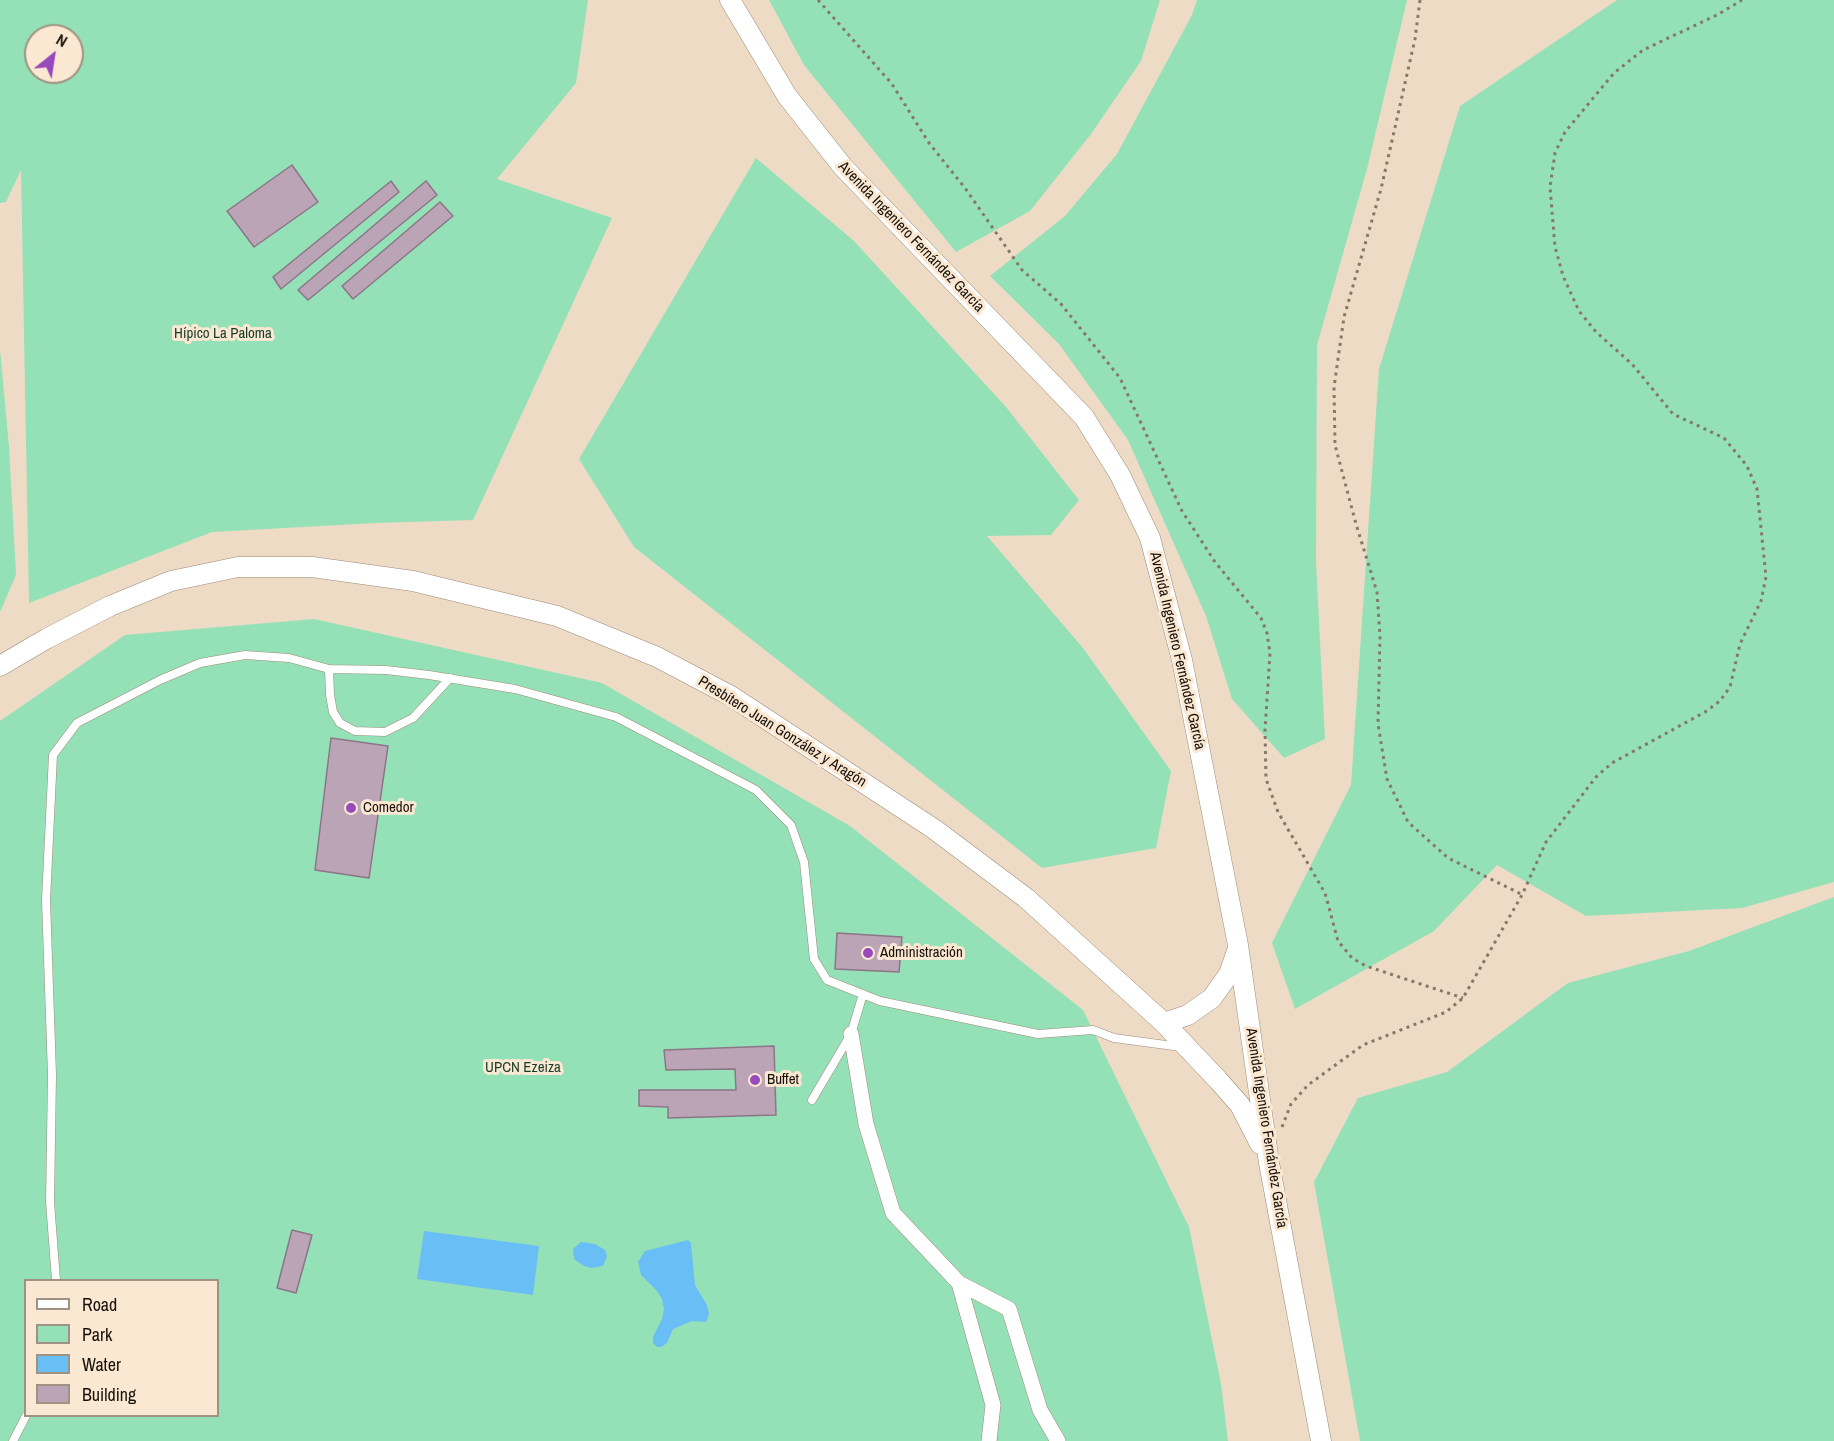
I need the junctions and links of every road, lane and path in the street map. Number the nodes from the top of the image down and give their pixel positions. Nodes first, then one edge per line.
1 (730, 0) edge
2 (1420, 0) edge
3 (1742, 0) edge
4 (0, 666) edge
5 (329, 669) junction
6 (450, 678) junction
7 (1522, 895) junction
8 (1239, 945) junction
9 (863, 994) junction
10 (1164, 1023) junction
11 (852, 1034) junction
12 (1189, 1048) junction
13 (812, 1100) dead end
14 (1280, 1134) dead end
15 (1269, 1163) junction
16 (56, 1279) edge
17 (958, 1283) junction
18 (25, 1417) edge
19 (13, 1441) edge
20 (989, 1441) edge
21 (1058, 1441) edge
22 (1321, 1441) edge

1 - 8 street, Avenida Ingeniero Fernández García
2 - 7 path
3 - 7 path
4 - 10 street, Presbítero Juan González y Aragón
5 - 6 lane
5 - 6 lane
5 - 16 lane
6 - 9 lane
7 - 14 path
8 - 10 street
8 - 15 street, Avenida Ingeniero Fernández García
9 - 11 lane
9 - 12 lane
10 - 12 street, Presbítero Juan González y Aragón
11 - 13 lane
11 - 17 street
12 - 15 street, Presbítero Juan González y Aragón
15 - 22 street, Avenida Ingeniero Fernández García
17 - 20 street
17 - 21 street
18 - 19 lane

